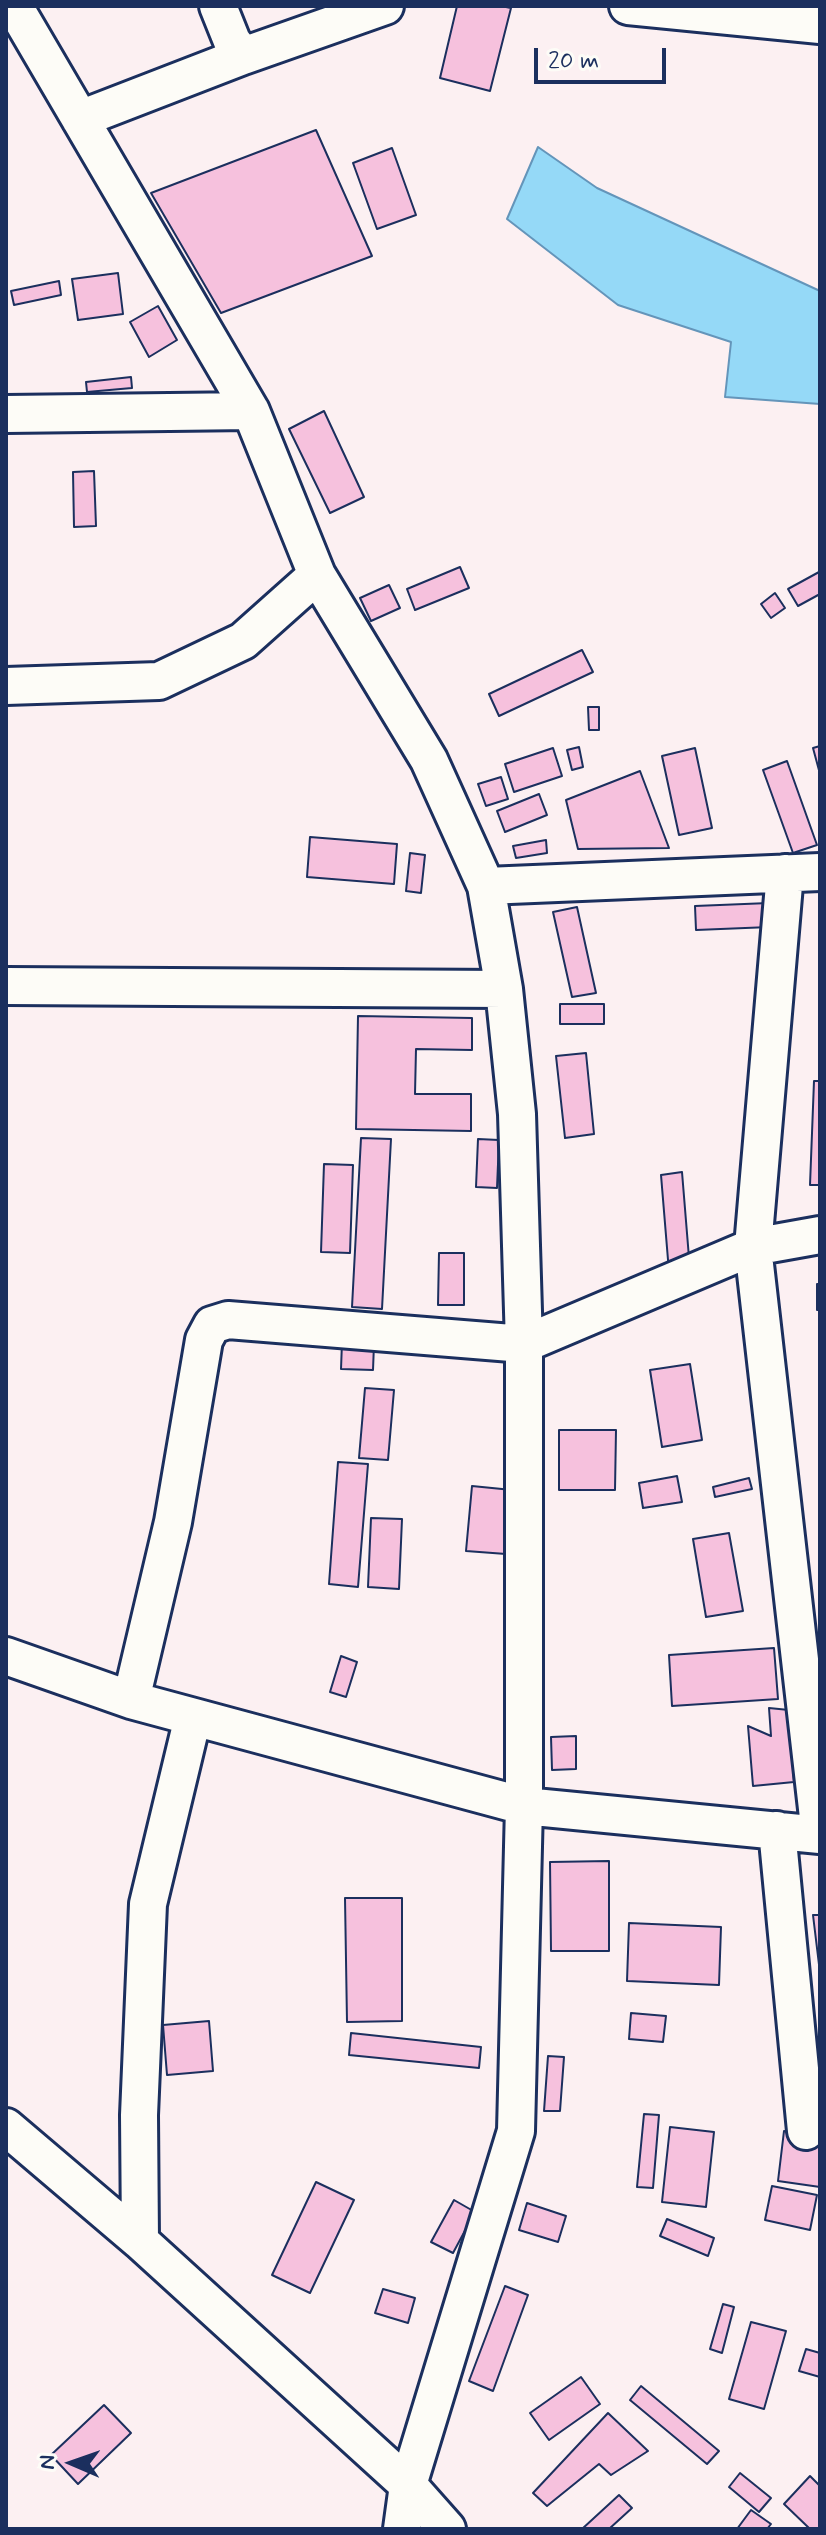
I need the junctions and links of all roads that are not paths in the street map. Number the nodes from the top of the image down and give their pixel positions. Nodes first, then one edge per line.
1 (14, 6) edge
2 (218, 6) edge
3 (385, 6) edge
4 (628, 6) edge
5 (813, 19) edge
6 (243, 56) junction
7 (80, 119) junction
8 (251, 411) junction
9 (6, 414) edge
10 (317, 575) junction
11 (6, 686) edge
12 (803, 872) edge
13 (486, 886) junction
14 (6, 986) edge
15 (504, 989) junction
16 (820, 1235) edge
17 (753, 1247) junction
18 (524, 1344) junction
19 (6, 1656) edge
20 (131, 1700) junction
21 (193, 1717) junction
22 (524, 1806) junction
23 (777, 1830) junction
24 (820, 1835) edge
25 (6, 2127) edge
26 (806, 2131) dead end
27 (140, 2241) junction
28 (408, 2485) junction
29 (402, 2529) edge
30 (447, 2529) edge

1 - 7 street
2 - 6 street
3 - 6 street
4 - 5 street
6 - 7 street
7 - 8 street
8 - 9 street
8 - 10 street
10 - 11 street
10 - 13 street
12 - 13 street
12 - 17 street
13 - 15 street
14 - 15 street
15 - 18 street
16 - 17 street
17 - 18 street
17 - 24 street
18 - 20 street
18 - 22 street
19 - 20 street
20 - 21 street
21 - 22 street
21 - 27 street
22 - 23 street
22 - 28 street
23 - 24 street
23 - 26 street
25 - 27 street
27 - 28 street
28 - 29 street
28 - 30 street

